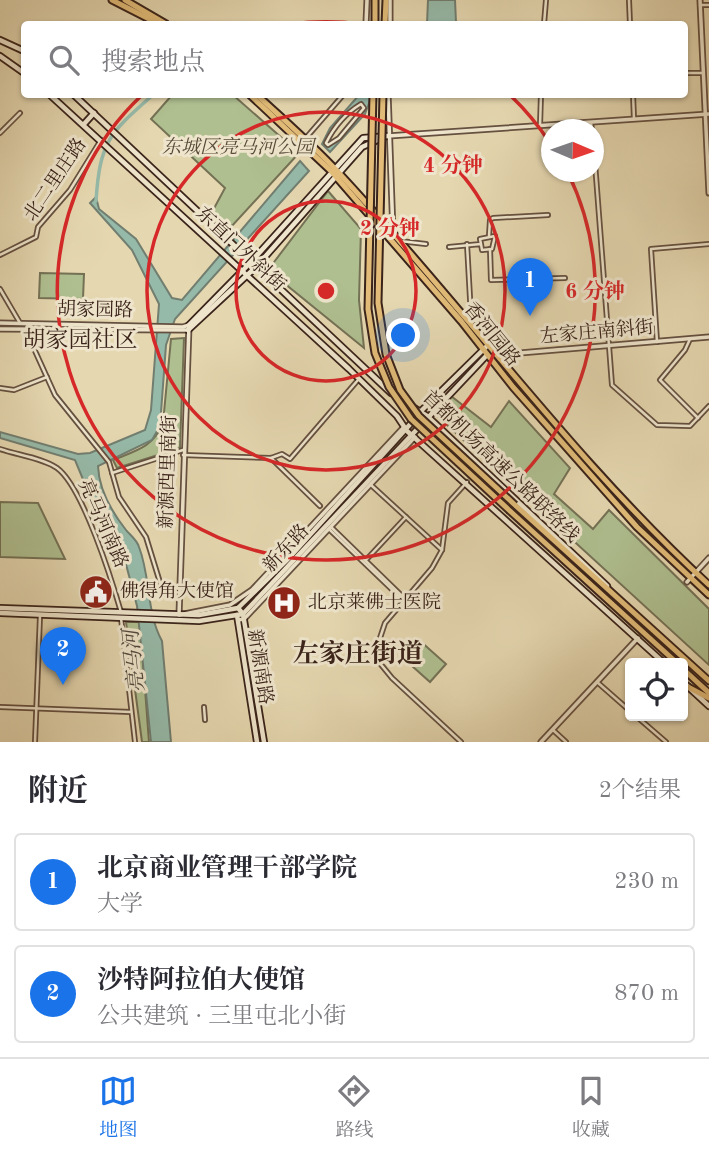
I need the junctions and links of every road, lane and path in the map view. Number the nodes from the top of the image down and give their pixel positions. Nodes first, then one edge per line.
1 (112, 0) edge
2 (125, 0) edge
3 (367, 0) edge
4 (375, 0) edge
5 (388, 0) edge
6 (546, 0) edge
7 (629, 0) edge
8 (135, 2) edge
9 (700, 3) edge
10 (709, 5) edge
11 (153, 21) edge
12 (162, 21) edge
13 (366, 21) edge
14 (374, 21) edge
15 (387, 21) edge
16 (544, 21) edge
17 (630, 21) edge
18 (0, 40) edge
19 (21, 50) edge
20 (0, 57) edge
21 (21, 70) edge
22 (688, 73) edge
23 (702, 73) junction
24 (54, 98) edge
25 (77, 98) edge
26 (255, 98) edge
27 (260, 98) edge
28 (341, 98) edge
29 (373, 98) edge
30 (386, 98) edge
31 (386, 98) edge
32 (541, 98) edge
33 (633, 98) edge
34 (361, 104) joint
35 (20, 113) dead end
36 (94, 113) junction
37 (706, 114) edge
38 (634, 119) junction
39 (604, 121) edge
40 (84, 124) junction
41 (540, 126) joint
42 (0, 133) edge
43 (388, 136) junction
44 (101, 139) junction
45 (307, 143) junction
46 (336, 172) junction
47 (595, 182) edge
48 (709, 193) edge
49 (548, 215) dead end
50 (489, 236) junction
51 (395, 238) junction
52 (426, 244) dead end
53 (467, 244) junction
54 (481, 244) junction
55 (709, 244) edge
56 (449, 247) dead end
57 (490, 249) junction
58 (0, 256) edge
59 (251, 262) junction
60 (256, 267) junction
61 (242, 270) junction
62 (247, 275) junction
63 (565, 278) dead end
64 (0, 289) edge
65 (467, 320) junction
66 (21, 324) junction
67 (0, 326) edge
68 (186, 328) junction
69 (25, 329) junction
70 (153, 329) junction
71 (709, 337) edge
72 (690, 339) junction
73 (657, 342) junction
74 (485, 347) junction
75 (608, 347) junction
76 (487, 355) junction
77 (496, 355) junction
78 (47, 377) junction
79 (360, 379) junction
80 (0, 388) edge
81 (709, 406) edge
82 (421, 411) junction
83 (427, 416) junction
84 (698, 418) junction
85 (410, 432) junction
86 (0, 449) edge
87 (183, 453) junction
88 (271, 458) junction
89 (112, 473) junction
90 (467, 482) junction
91 (371, 485) junction
92 (320, 506) dead end
93 (406, 517) junction
94 (331, 529) junction
95 (442, 551) junction
96 (709, 558) edge
97 (365, 562) junction
98 (691, 578) junction
99 (709, 586) edge
100 (180, 593) junction
101 (709, 594) edge
102 (404, 600) junction
103 (622, 602) junction
104 (0, 608) edge
105 (238, 608) junction
106 (0, 613) edge
107 (40, 614) junction
108 (121, 615) junction
109 (179, 615) junction
110 (159, 617) junction
111 (240, 617) junction
112 (638, 638) junction
113 (659, 658) edge
114 (672, 658) edge
115 (688, 674) edge
116 (709, 681) edge
117 (597, 682) junction
118 (688, 686) edge
119 (688, 688) edge
120 (709, 693) edge
121 (709, 698) edge
122 (0, 706) edge
123 (709, 706) edge
124 (204, 707) dead end
125 (625, 707) edge
126 (36, 708) junction
127 (131, 712) junction
128 (205, 720) dead end
129 (642, 721) edge
130 (553, 730) junction
131 (35, 742) edge
132 (135, 742) edge
133 (257, 742) edge
134 (264, 742) edge
135 (461, 742) edge
136 (541, 742) edge
137 (566, 742) edge
138 (666, 742) edge

1 - 11 highway
2 - 8 highway
3 - 13 street
4 - 14 highway
5 - 15 highway
6 - 16 street
7 - 17 street
8 - 12 highway
9 - 10 street
9 - 23 street
18 - 19 main road
20 - 21 main road
22 - 23 street
23 - 37 street
24 - 40 main road, 东直门外斜街
25 - 36 main road, 东直门外斜街
26 - 45 highway, 香河园路
27 - 45 highway, 香河园路
28 - 45 street
29 - 114 highway, 首都机场高速公路联络线, bridge
30 - 43 street
31 - 103 highway, 首都机场高速公路联络线, bridge
32 - 41 street
33 - 38 street
34 - 34 street
35 - 42 street
36 - 40 main road
36 - 59 main road, 东直门外斜街
37 - 38 street
37 - 48 street
38 - 39 street
40 - 44 main road, 东直门外斜街
41 - 43 street
43 - 46 main road
43 - 51 street
44 - 58 street, 北二里庄路
44 - 61 main road, 东直门外斜街
45 - 46 highway, 香河园路
46 - 51 highway, 香河园路
46 - 59 main road
46 - 60 main road
46 - 74 highway, 香河园路
47 - 75 street
49 - 50 street
50 - 54 street
50 - 57 street
51 - 52 street
51 - 65 highway, 香河园路
53 - 54 street
53 - 56 street
53 - 65 street
54 - 57 street
55 - 73 street
57 - 63 street
59 - 60 main road, 东直门外斜街
59 - 61 main road
60 - 62 main road
60 - 82 main road, 东直门外斜街
61 - 62 main road, 东直门外斜街
61 - 68 main road
62 - 68 main road
62 - 79 main road, 东直门外斜街
64 - 66 street
65 - 74 highway, 香河园路
66 - 67 street, 胡家园路
66 - 69 street
66 - 70 street, 胡家园路
67 - 69 street, 胡家园路
68 - 70 street, 胡家园路
68 - 87 street, 新源西里南街
69 - 70 street, 胡家园路
69 - 78 street
71 - 72 street, 左家庄南斜街
72 - 73 street, 左家庄南斜街
72 - 84 street
73 - 75 street, 左家庄南斜街
74 - 76 highway, 香河园路
74 - 77 highway, 香河园路
74 - 82 main road
75 - 77 street, 左家庄南斜街
75 - 84 street
76 - 77 street, 左家庄南斜街
76 - 83 main road, 新东路
76 - 98 highway, 香河园路
77 - 98 highway, 香河园路
78 - 80 street
78 - 89 street
79 - 85 main road, 东直门外斜街
79 - 88 street
81 - 84 street
82 - 83 main road, 东直门外斜街
82 - 85 main road
83 - 85 main road, 新东路
83 - 103 main road, 东直门外斜街
85 - 90 main road, 东直门外斜街
85 - 91 street
85 - 105 main road, 新东路
85 - 109 street
85 - 111 main road, 新东路
86 - 108 street, 亮马河南路
87 - 88 street
87 - 89 street
87 - 100 street, 新源西里南街
88 - 92 street
89 - 100 street
90 - 95 street
90 - 112 main road, 东直门外斜街
91 - 93 street
91 - 94 street
93 - 95 street
93 - 97 street
94 - 97 street
94 - 111 street
95 - 102 street
96 - 98 street
97 - 102 street
98 - 99 highway, 香河园路
98 - 101 highway, 香河园路
100 - 109 street, 新源西里南街
102 - 135 street
103 - 116 highway, 首都机场高速公路联络线
104 - 108 main road
105 - 109 main road
105 - 111 main road, 新源南路
106 - 107 main road
107 - 108 main road
107 - 126 street
108 - 110 main road
108 - 127 street, 亮马河南路
109 - 110 main road
110 - 111 main road
111 - 133 main road, 新源南路
111 - 134 main road, 新源南路
112 - 113 main road, 东直门外斜街
112 - 117 street
115 - 120 highway
117 - 125 street
117 - 130 street
118 - 121 highway
119 - 123 main road
122 - 126 street
124 - 128 street
126 - 127 street
126 - 131 street
127 - 132 street, 亮马河南路
129 - 138 street
130 - 136 street
130 - 137 street

